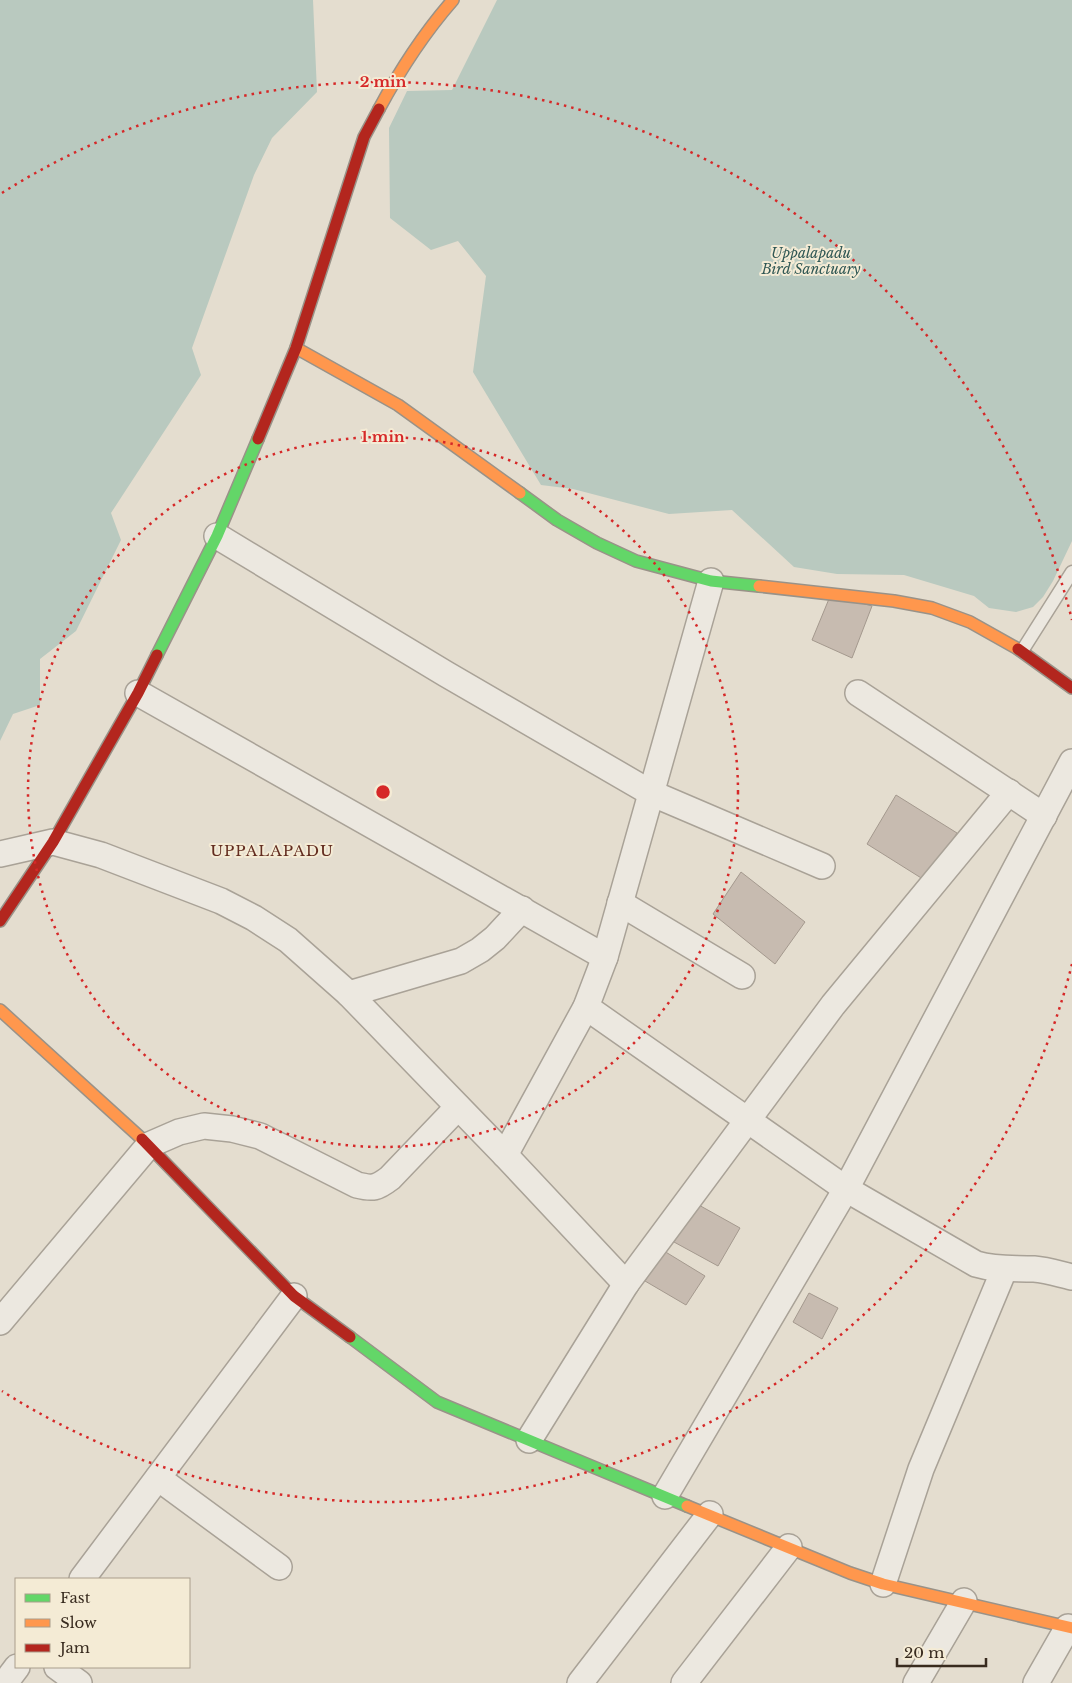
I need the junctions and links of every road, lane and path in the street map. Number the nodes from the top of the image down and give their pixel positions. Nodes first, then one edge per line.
1 (453, 0) edge
2 (296, 348) junction
3 (217, 536) junction
4 (1072, 572) edge
5 (711, 581) junction
6 (1022, 651) junction
7 (1072, 688) edge
8 (138, 693) junction
9 (858, 693) dead end
10 (1072, 762) edge
11 (1009, 792) junction
12 (651, 793) junction
13 (1044, 816) junction
14 (53, 842) junction
15 (0, 854) edge
16 (822, 866) dead end
17 (620, 903) junction
18 (522, 910) junction
19 (0, 921) edge
20 (606, 957) junction
21 (742, 976) dead end
22 (349, 994) junction
23 (586, 1008) junction
24 (0, 1010) edge
25 (458, 1107) junction
26 (747, 1120) junction
27 (149, 1145) junction
28 (505, 1155) junction
29 (846, 1189) junction
30 (1004, 1270) junction
31 (1072, 1277) edge
32 (626, 1284) junction
33 (294, 1296) junction
34 (0, 1322) edge
35 (529, 1440) junction
36 (158, 1478) junction
37 (666, 1496) junction
38 (710, 1514) junction
39 (789, 1547) junction
40 (279, 1567) dead end
41 (83, 1578) edge
42 (883, 1584) junction
43 (964, 1601) junction
44 (1070, 1627) edge
45 (16, 1668) edge
46 (58, 1668) edge
47 (5, 1683) edge
48 (79, 1683) edge
49 (580, 1683) edge
50 (684, 1683) edge
51 (916, 1683) edge
52 (1036, 1683) edge

1 - 2 street
2 - 3 street
2 - 5 street
3 - 8 street
3 - 12 street
4 - 6 lane
5 - 6 street
5 - 12 street
6 - 7 street
8 - 14 street
8 - 18 street
9 - 11 street
10 - 13 street
11 - 13 street
11 - 26 street
12 - 16 street
12 - 17 street
13 - 29 street
14 - 15 street
14 - 19 street
14 - 22 street
17 - 20 street
17 - 21 street
18 - 20 street
18 - 22 street
20 - 23 street
22 - 25 street
23 - 26 street
23 - 28 street
24 - 27 street
25 - 27 street
25 - 28 street
26 - 29 street
26 - 32 street
27 - 33 street
27 - 34 street
28 - 32 street
29 - 30 street
29 - 37 street
30 - 31 street
30 - 42 street
32 - 35 street
33 - 35 street
33 - 36 street
35 - 37 street
36 - 40 street
36 - 41 street
37 - 38 street
38 - 39 street
38 - 49 street
39 - 42 street
39 - 50 street
42 - 43 street
43 - 44 street
43 - 51 street
44 - 52 street
45 - 47 street
46 - 48 street

